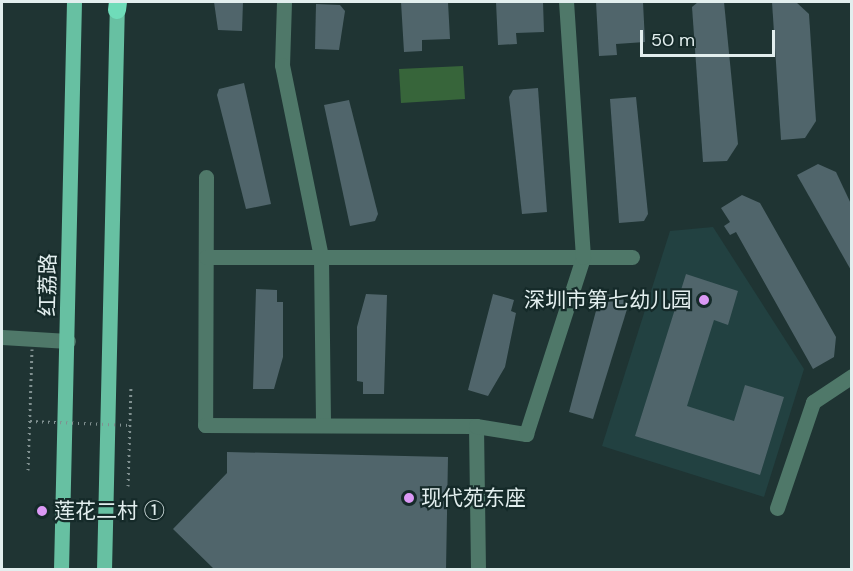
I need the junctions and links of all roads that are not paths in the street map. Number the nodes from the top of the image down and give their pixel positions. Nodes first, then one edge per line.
1 (75, 2) edge
2 (284, 2) edge
3 (566, 2) edge
4 (117, 4) edge
5 (206, 177) dead end
6 (206, 257) junction
7 (321, 257) junction
8 (583, 257) junction
9 (632, 257) dead end
10 (2, 337) edge
11 (68, 340) junction
12 (852, 376) edge
13 (323, 425) junction
14 (476, 426) junction
15 (777, 508) dead end
16 (61, 570) edge
17 (104, 570) edge
18 (478, 570) edge

1 - 11 main road, 红荔路
2 - 7 street
3 - 8 street
4 - 17 main road
5 - 6 street
6 - 7 street
6 - 13 street
7 - 8 street
7 - 13 street
8 - 9 street
8 - 14 street
10 - 11 street
11 - 16 main road, 红荔路
12 - 15 street
13 - 14 street
14 - 18 street

